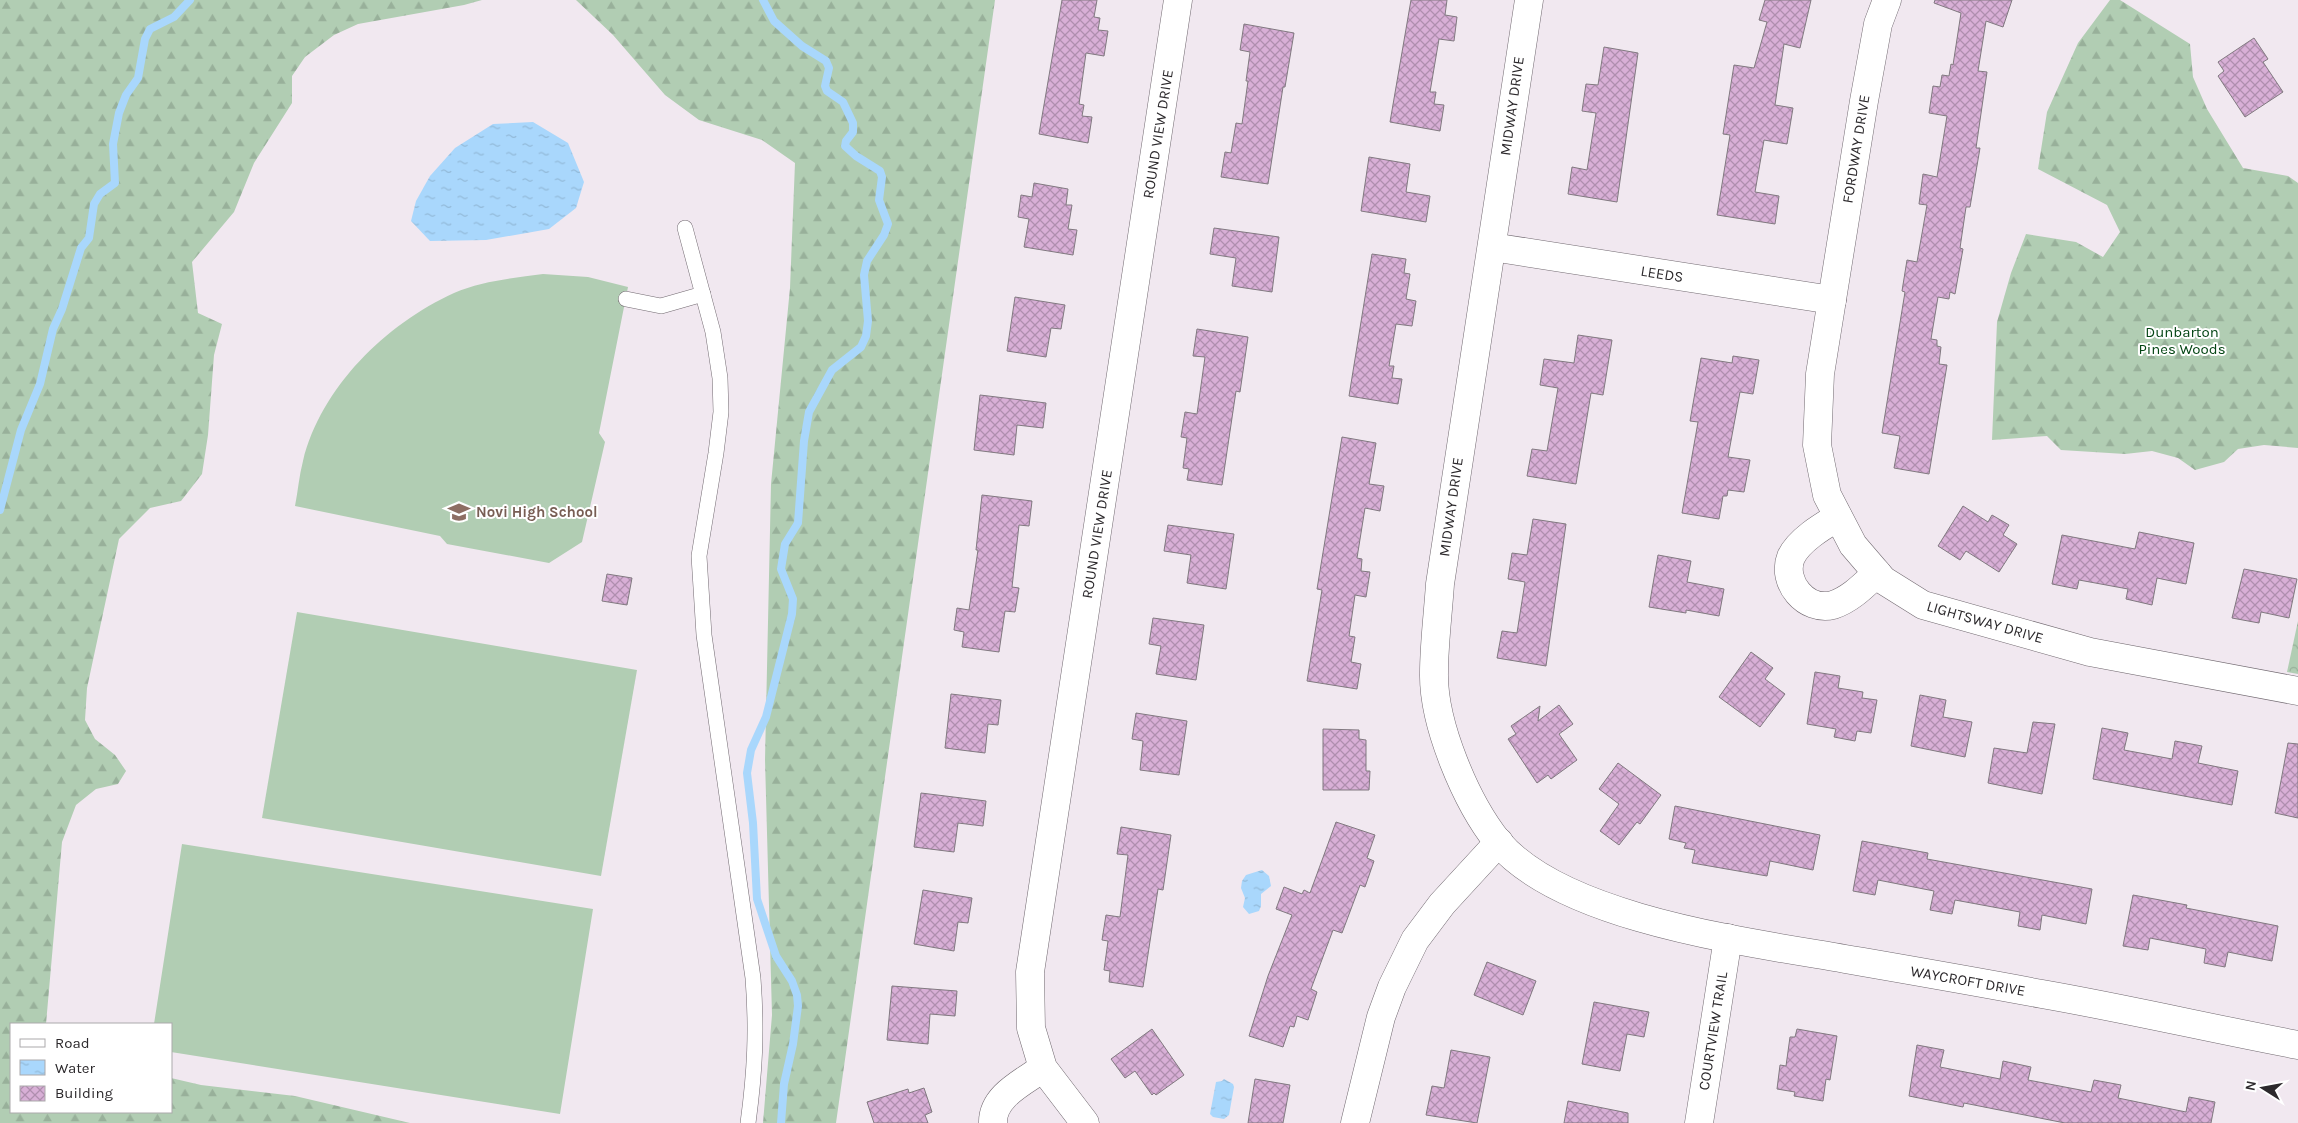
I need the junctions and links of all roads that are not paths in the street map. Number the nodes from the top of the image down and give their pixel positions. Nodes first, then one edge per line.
1 (1178, 0) edge
2 (1529, 0) edge
3 (1887, 0) edge
4 (685, 228) dead end
5 (1492, 247) junction
6 (703, 294) junction
7 (626, 299) dead end
8 (1832, 300) junction
9 (1838, 517) junction
10 (1877, 573) junction
11 (2298, 691) edge
12 (1499, 842) junction
13 (1639, 916) joint
14 (1728, 938) junction
15 (2298, 1045) edge
16 (1043, 1068) junction
17 (748, 1123) edge
18 (993, 1123) edge
19 (1085, 1123) edge
20 (1355, 1123) edge
21 (1699, 1123) edge

1 - 16 street, ROUND VIEW DRIVE
2 - 5 street, MIDWAY DRIVE
3 - 8 street, FORDWAY DRIVE
4 - 6 lane
5 - 8 street, LEEDS
5 - 12 street, MIDWAY DRIVE
6 - 7 lane
6 - 17 lane
8 - 9 street, LIGHTSWAY DRIVE
9 - 10 street, LIGHTSWAY DRIVE
9 - 10 street
10 - 11 street, LIGHTSWAY DRIVE
12 - 13 street, MIDWAY DRIVE
12 - 20 street
13 - 14 street, WAYCROFT DRIVE
14 - 15 street, WAYCROFT DRIVE
14 - 21 street, COURTVIEW TRAIL
16 - 18 street
16 - 19 street, ROUND VIEW DRIVE

